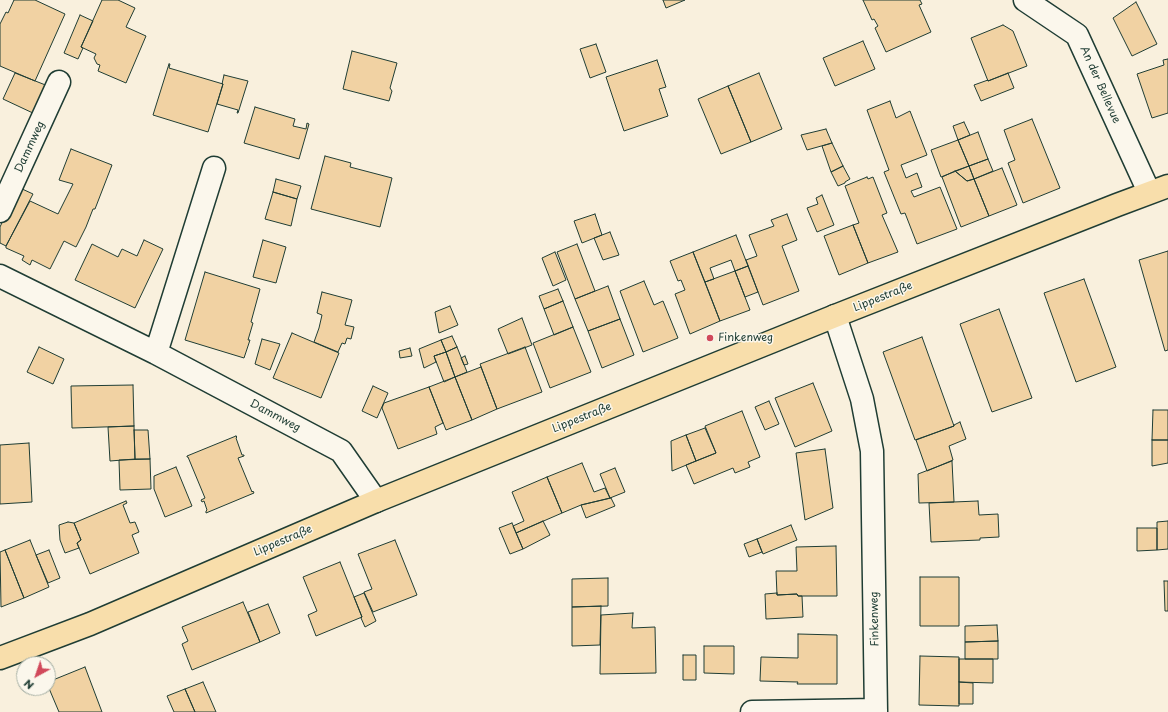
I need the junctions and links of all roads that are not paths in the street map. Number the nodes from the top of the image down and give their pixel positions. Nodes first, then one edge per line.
1 (1025, 0) edge
2 (59, 82) dead end
3 (214, 168) dead end
4 (1158, 189) edge
5 (0, 211) edge
6 (0, 276) edge
7 (835, 316) junction
8 (156, 353) junction
9 (376, 501) junction
10 (0, 658) edge
11 (876, 711) edge
12 (752, 712) edge

1 - 4 street, An der Bellevue
2 - 5 street, Dammweg
3 - 8 street
4 - 7 main road, Lippestraße
6 - 8 street, Dammweg
7 - 9 main road, Lippestraße
7 - 11 street, Finkenweg
8 - 9 street, Dammweg
9 - 10 main road, Lippestraße
11 - 12 street

